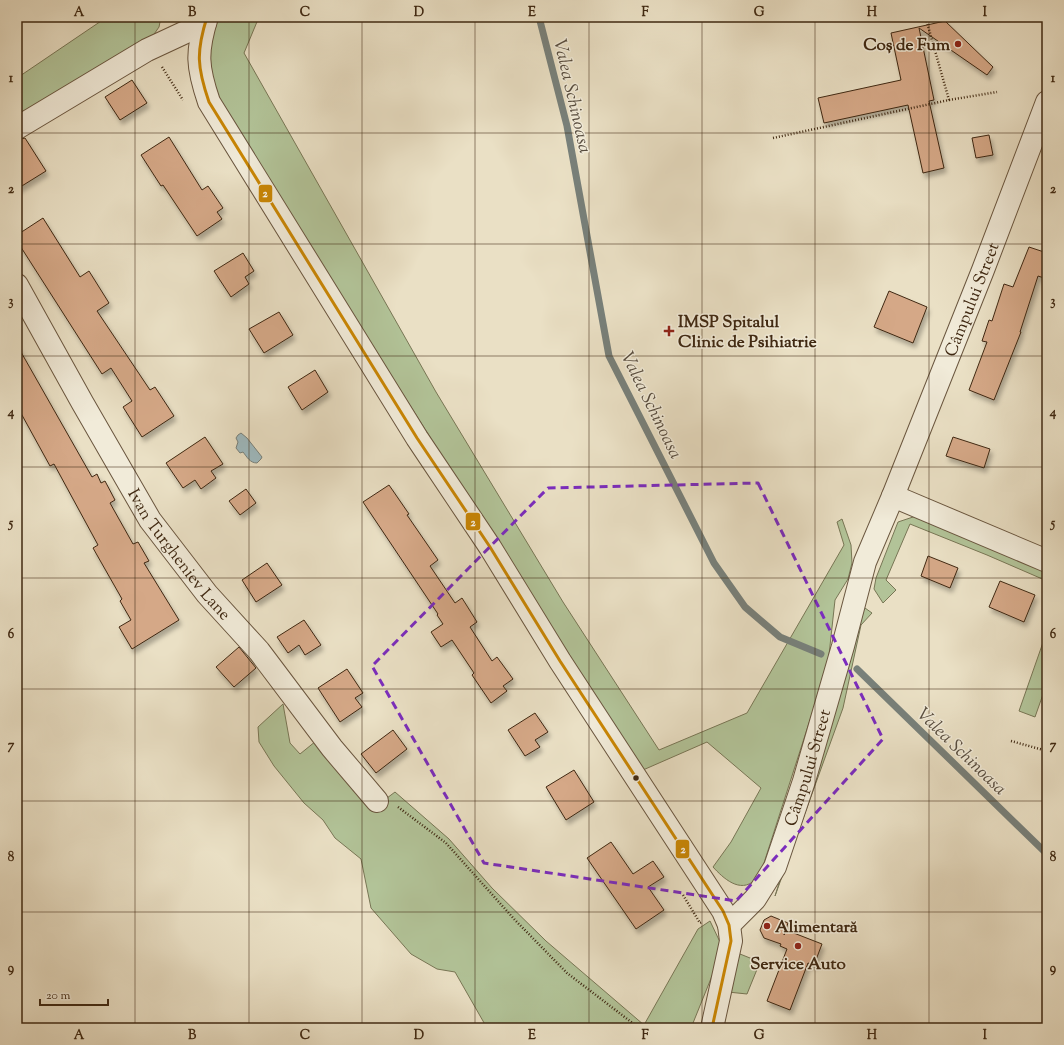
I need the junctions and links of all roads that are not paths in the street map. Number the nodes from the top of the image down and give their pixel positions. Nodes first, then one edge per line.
1 (206, 20) edge
2 (1047, 102) edge
3 (17, 128) edge
4 (17, 285) edge
5 (893, 496) junction
6 (1047, 561) edge
7 (377, 801) road end
8 (729, 925) junction
9 (712, 1028) edge

1 - 3 street
1 - 8 street
2 - 5 street, Câmpului Street
4 - 7 street, Ivan Turgheniev Lane
5 - 6 street
5 - 8 street, Câmpului Street
8 - 9 street

